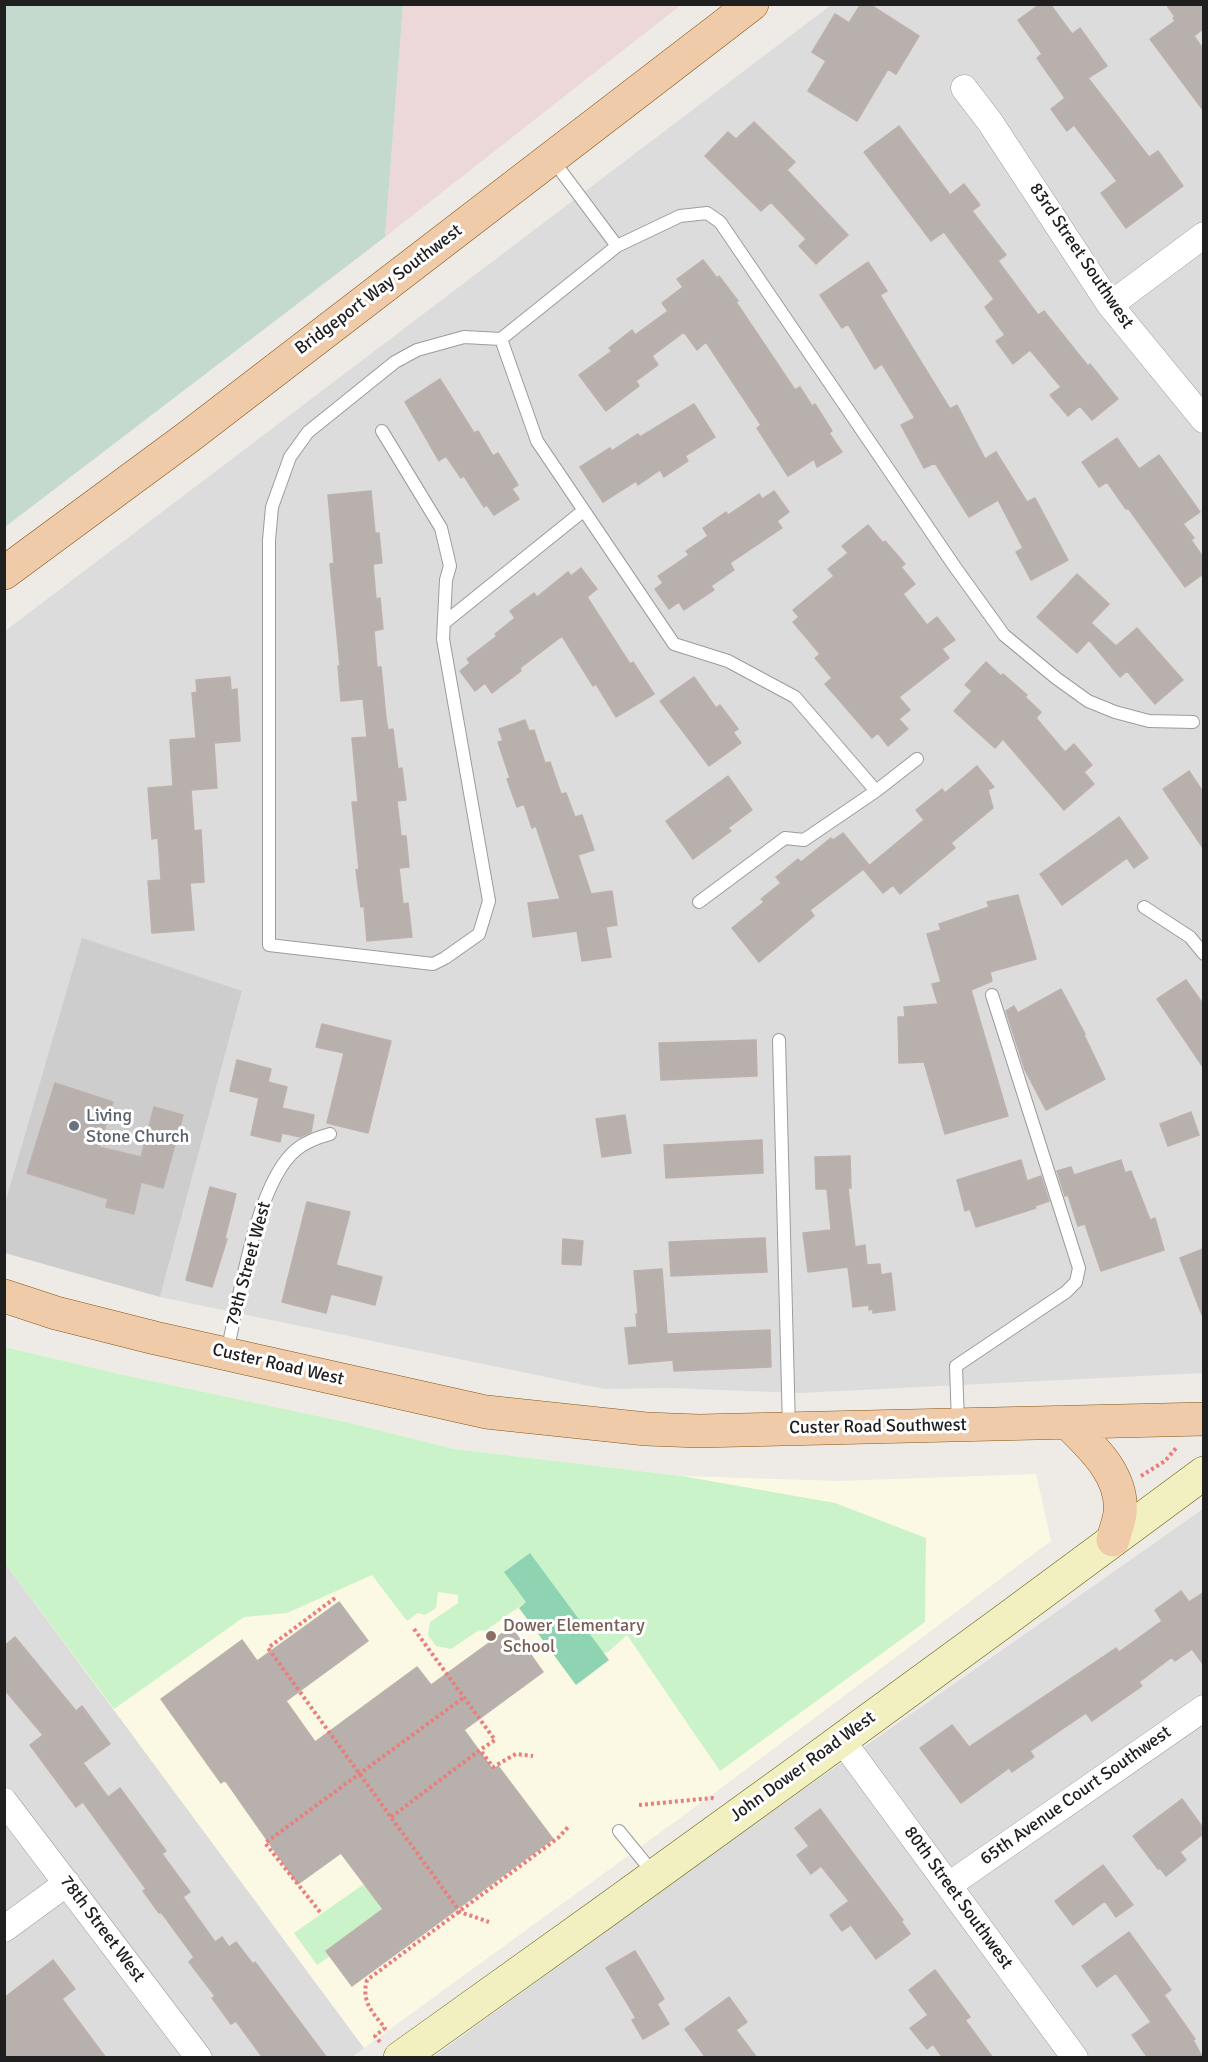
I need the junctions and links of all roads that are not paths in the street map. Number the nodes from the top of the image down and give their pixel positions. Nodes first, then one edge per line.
1 (752, 4) edge
2 (964, 88) dead end
3 (551, 158) junction
4 (1203, 235) edge
5 (617, 246) junction
6 (1110, 305) junction
7 (501, 339) junction
8 (1203, 420) edge
9 (382, 431) dead end
10 (583, 511) junction
11 (4, 573) edge
12 (444, 623) junction
13 (1192, 722) dead end
14 (917, 759) dead end
15 (876, 791) junction
16 (699, 902) dead end
17 (1144, 907) dead end
18 (1203, 954) edge
19 (992, 995) dead end
20 (779, 1040) dead end
21 (330, 1134) dead end
22 (4, 1296) edge
23 (227, 1353) junction
24 (554, 1419) joint
25 (1203, 1419) edge
26 (1067, 1422) junction
27 (958, 1425) junction
28 (789, 1429) junction
29 (1203, 1473) edge
30 (1113, 1540) junction
31 (1203, 1708) edge
32 (841, 1739) junction
33 (4, 1801) edge
34 (619, 1831) dead end
35 (654, 1875) junction
36 (67, 1882) junction
37 (949, 1885) junction
38 (4, 1929) edge
39 (390, 2051) edge
40 (199, 2058) edge
41 (1075, 2058) edge

1 - 3 main road, Bridgeport Way Southwest
2 - 6 street, 83rd Street Southwest
3 - 5 lane
3 - 11 main road, Bridgeport Way Southwest
4 - 6 street
5 - 7 lane
5 - 13 lane
6 - 8 street, 83rd Street Southwest
7 - 10 lane
7 - 12 lane
9 - 12 lane
10 - 12 lane
10 - 15 lane
14 - 15 lane
15 - 16 lane
17 - 18 lane
19 - 27 lane
20 - 28 lane
21 - 23 lane, 79th Street West
22 - 23 main road, Custer Road West
23 - 24 main road, Custer Road West
24 - 28 main road, Custer Road Southwest
25 - 26 main road, Custer Road Southwest
26 - 27 main road, Custer Road Southwest
26 - 30 main road
27 - 28 main road, Custer Road Southwest
29 - 30 street, John Dower Road West
30 - 32 street, John Dower Road West
31 - 37 street, 65th Avenue Court Southwest
32 - 35 street, John Dower Road West
32 - 37 street, 80th Street Southwest
33 - 36 street, 78th Street West
34 - 35 lane
35 - 39 street, John Dower Road West
36 - 38 street
36 - 40 street, 78th Street West
37 - 41 street, 80th Street Southwest

